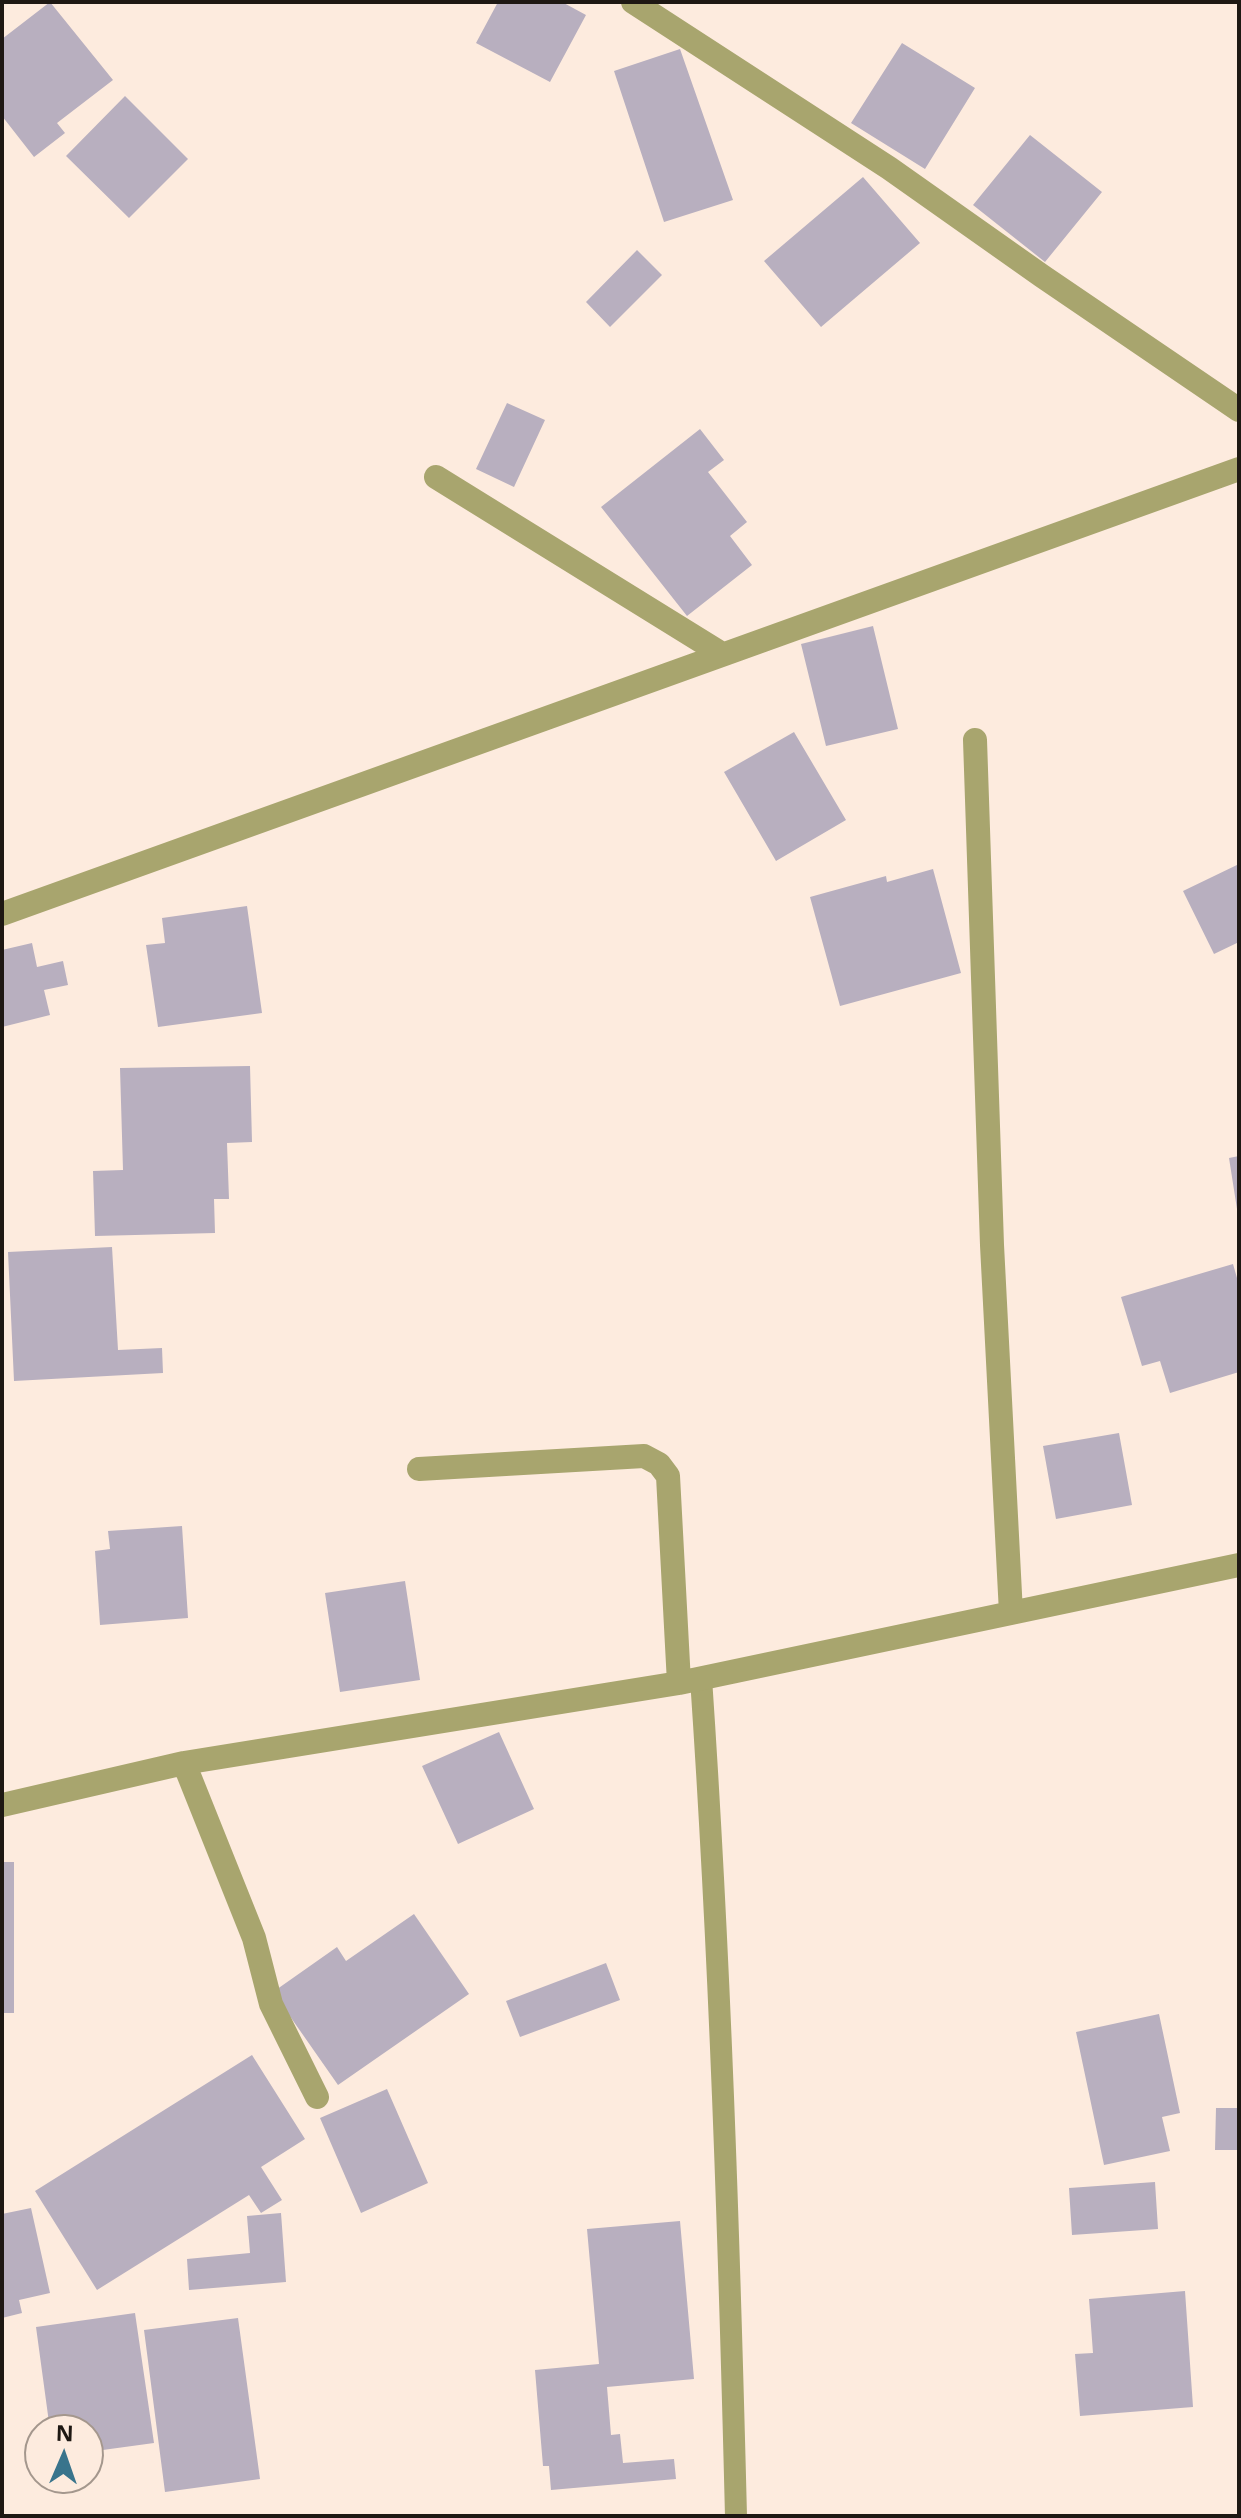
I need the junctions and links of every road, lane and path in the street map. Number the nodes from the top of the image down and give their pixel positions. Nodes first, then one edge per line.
1 (633, 2) edge
2 (1239, 410) edge
3 (1239, 469) edge
4 (436, 477) dead end
5 (722, 654) junction
6 (975, 740) dead end
7 (2, 914) edge
8 (419, 1469) dead end
9 (1239, 1565) edge
10 (1011, 1613) junction
11 (690, 1680) junction
12 (184, 1763) junction
13 (2, 1805) edge
14 (317, 2097) dead end
15 (736, 2516) edge

1 - 2 street
3 - 5 street
4 - 5 street
5 - 7 street
6 - 10 street
8 - 11 street
9 - 10 street
10 - 11 street
11 - 12 street
11 - 15 lane
12 - 13 street
12 - 14 street

